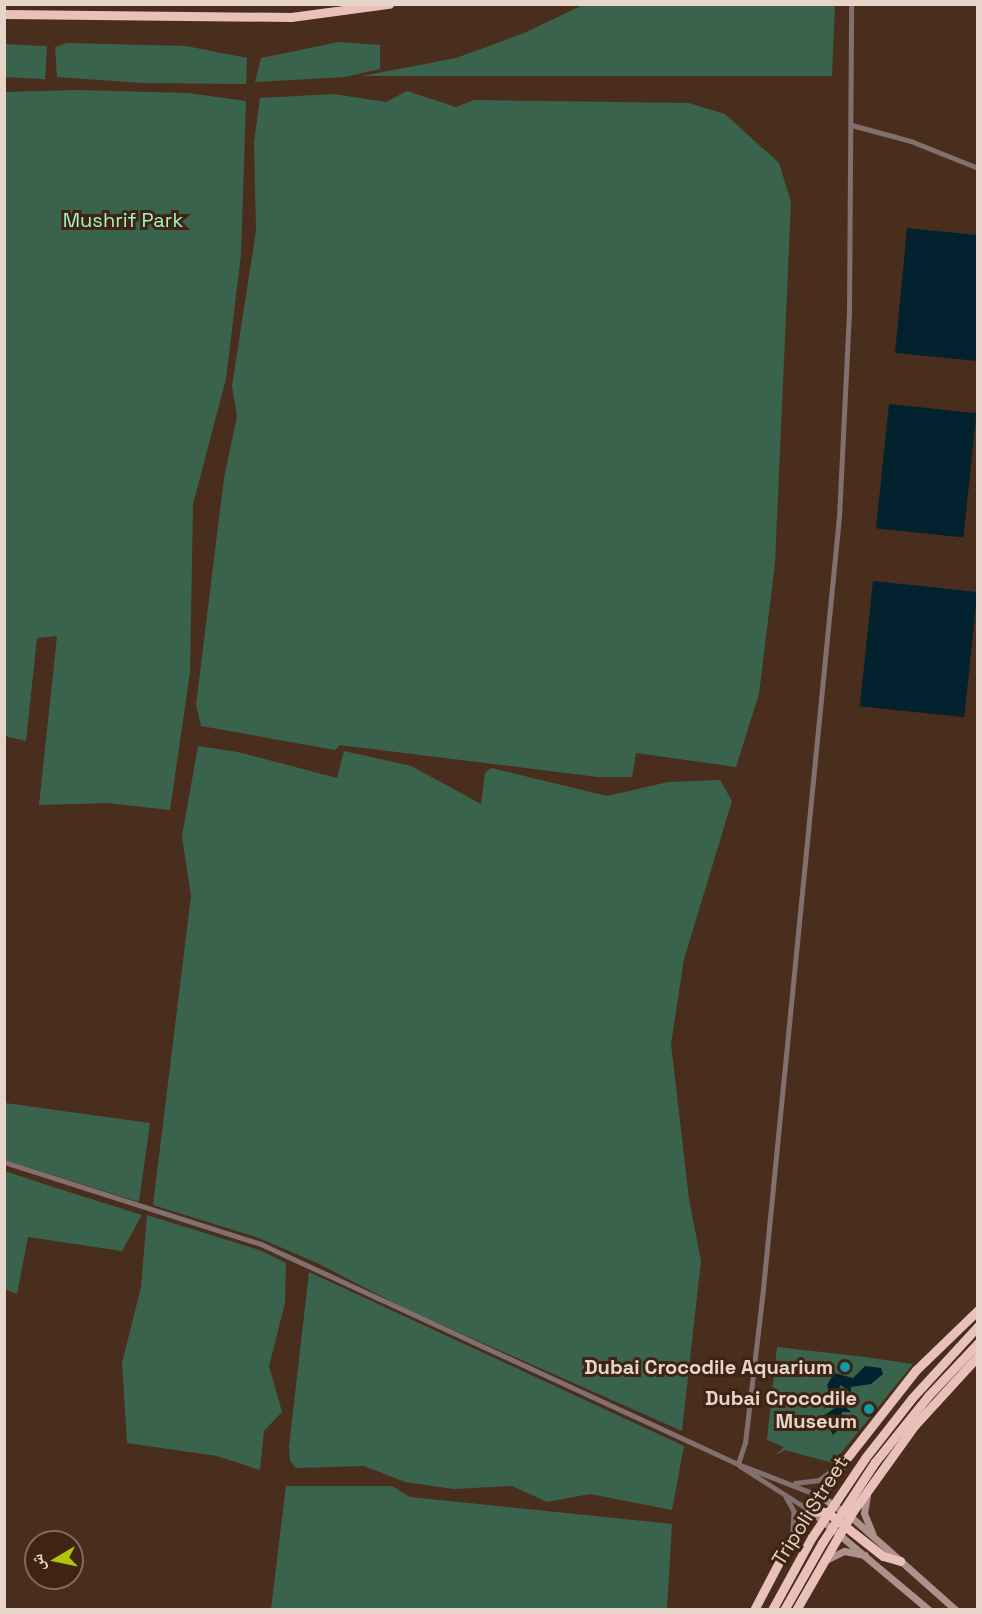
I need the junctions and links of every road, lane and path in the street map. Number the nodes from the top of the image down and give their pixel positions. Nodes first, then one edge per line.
1 (389, 4) edge
2 (851, 4) edge
3 (4, 14) edge
4 (852, 125) junction
5 (978, 168) edge
6 (4, 1162) edge
7 (978, 1310) edge
8 (978, 1326) edge
9 (978, 1342) edge
10 (978, 1356) edge
11 (843, 1463) junction
12 (738, 1464) junction
13 (789, 1482) junction
14 (874, 1482) junction
15 (782, 1493) junction
16 (820, 1496) junction
17 (811, 1511) junction
18 (850, 1516) junction
19 (841, 1528) junction
20 (877, 1540) junction
21 (789, 1544) junction
22 (867, 1556) junction
23 (900, 1561) junction
24 (818, 1568) junction
25 (754, 1610) edge
26 (772, 1610) edge
27 (784, 1610) edge
28 (796, 1610) edge
29 (929, 1610) edge
30 (956, 1610) edge

1 - 3 highway
2 - 4 street
4 - 5 street
4 - 12 street
6 - 12 street
7 - 11 highway
8 - 26 highway, Tripoli Street
9 - 27 highway, Tripoli Street
10 - 14 highway
11 - 13 street
11 - 16 highway
12 - 13 street
12 - 15 street
13 - 16 street
14 - 18 highway
14 - 20 street
15 - 17 street
15 - 21 street
16 - 17 highway
16 - 18 street
17 - 19 highway
17 - 21 highway
18 - 19 highway
18 - 20 street
19 - 22 street
19 - 23 highway
19 - 24 highway
20 - 23 street
21 - 25 highway
22 - 24 street
22 - 29 street
23 - 30 street
24 - 28 highway

